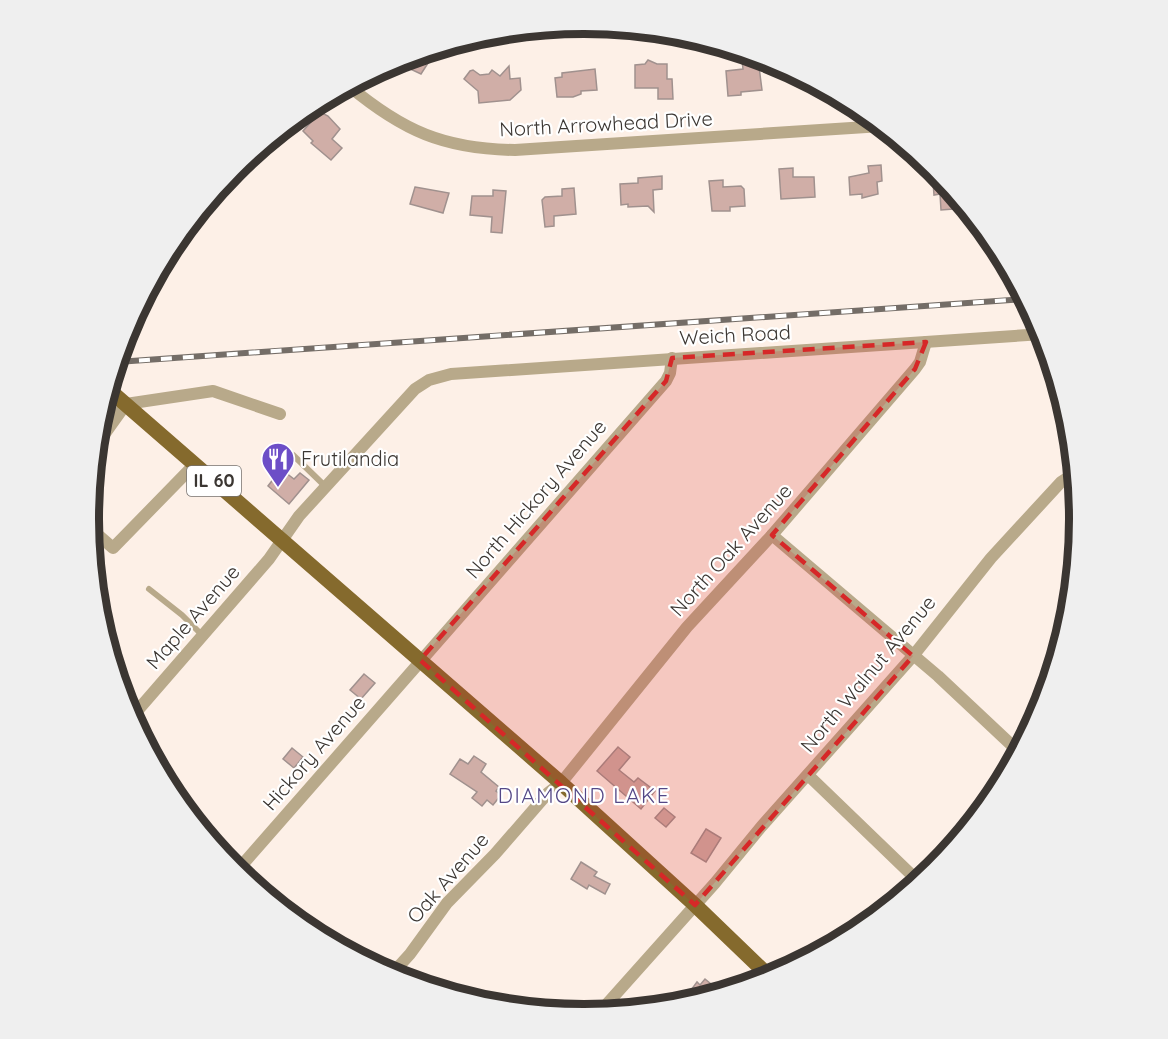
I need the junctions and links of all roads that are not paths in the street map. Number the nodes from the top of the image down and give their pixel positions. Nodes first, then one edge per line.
1 (356, 92) edge
2 (868, 127) edge
3 (1032, 335) edge
4 (926, 342) junction
5 (672, 358) junction
6 (429, 380) joint
7 (116, 395) edge
8 (126, 404) junction
9 (280, 414) dead end
10 (107, 430) edge
11 (286, 462) dead end
12 (195, 464) junction
13 (1067, 478) edge
14 (327, 487) junction
15 (772, 535) junction
16 (100, 536) edge
17 (282, 541) junction
18 (149, 589) dead end
19 (203, 635) junction
20 (913, 656) junction
21 (420, 660) junction
22 (138, 710) edge
23 (1013, 746) edge
24 (808, 775) junction
25 (561, 783) junction
26 (243, 864) edge
27 (913, 876) edge
28 (695, 905) junction
29 (398, 968) edge
30 (763, 970) edge
31 (608, 1003) edge

1 - 2 street, North Arrowhead Drive
3 - 4 street, Weich Road
4 - 5 street, Weich Road
4 - 15 street, North Oak Avenue
5 - 6 street, Weich Road
5 - 21 street, North Hickory Avenue
6 - 14 street, Maple Avenue
7 - 8 main road, IL 60
8 - 9 street
8 - 10 street
8 - 12 main road, IL 60
11 - 14 lane
12 - 16 street
12 - 17 main road, IL 60
13 - 20 street, North Walnut Avenue
14 - 17 street, Maple Avenue
15 - 20 street
15 - 25 street, North Oak Avenue
17 - 19 street, Maple Avenue
17 - 21 main road, IL 60
18 - 19 lane
19 - 22 street, Maple Avenue
20 - 23 street
20 - 24 street, North Walnut Avenue
21 - 25 main road, IL 60
21 - 26 street, Hickory Avenue
24 - 27 street
24 - 28 street, North Walnut Avenue
25 - 28 main road, IL 60
25 - 29 street, Oak Avenue
28 - 30 main road, IL 60
28 - 31 street, North Walnut Avenue

